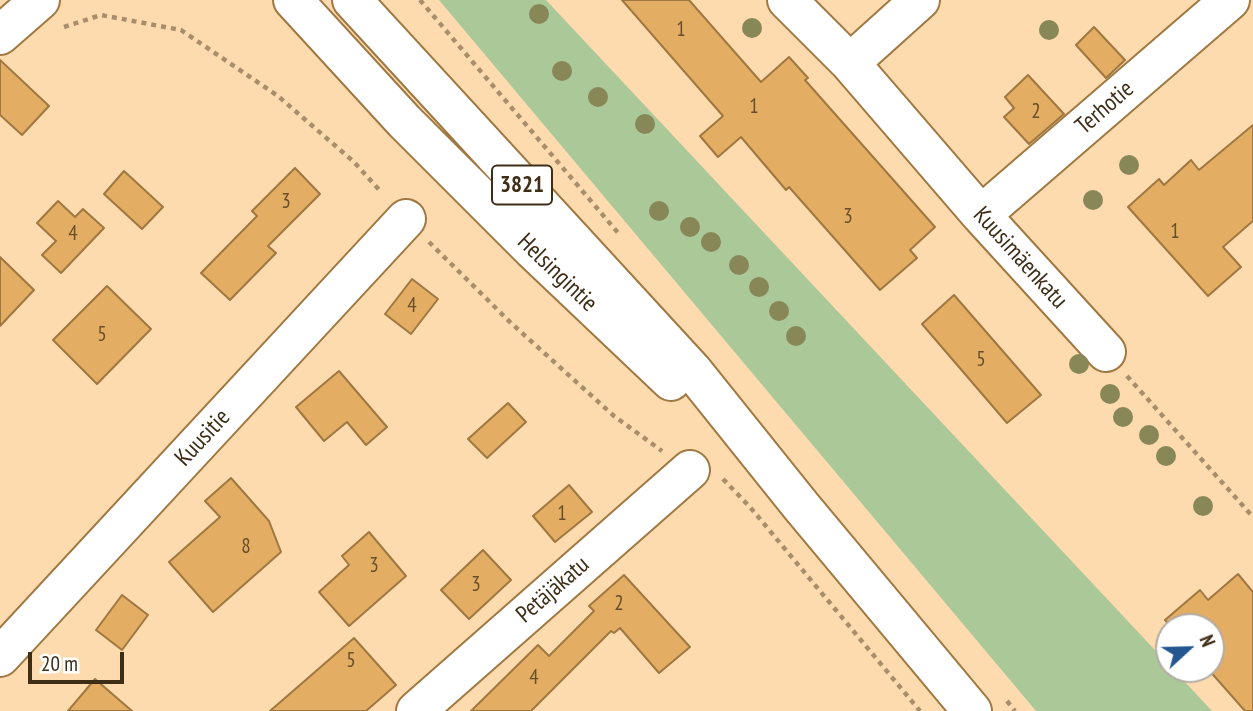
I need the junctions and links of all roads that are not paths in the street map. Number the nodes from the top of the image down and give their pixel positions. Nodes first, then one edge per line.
1 (268, 0) edge
2 (293, 0) edge
3 (352, 0) edge
4 (788, 0) edge
5 (920, 0) edge
6 (1230, 0) edge
7 (35, 4) edge
8 (0, 35) edge
9 (850, 63) junction
10 (404, 121) junction
11 (981, 215) junction
12 (405, 219) road end
13 (1106, 352) road end
14 (690, 470) road end
15 (801, 506) junction
16 (0, 657) edge
17 (416, 711) edge
18 (972, 711) edge

1 - 10 street
2 - 10 street, Helsingintie / 3821
3 - 15 street, Helsingintie / 3821
4 - 9 street, Kuusimäenkatu
5 - 9 street
6 - 11 street, Terhotie
7 - 8 street
9 - 11 street, Kuusimäenkatu
10 - 15 street, Helsingintie / 3821
11 - 13 street, Kuusimäenkatu
12 - 16 street, Kuusitie
14 - 17 street, Petäjäkatu
15 - 18 street, Helsingintie / 3821

